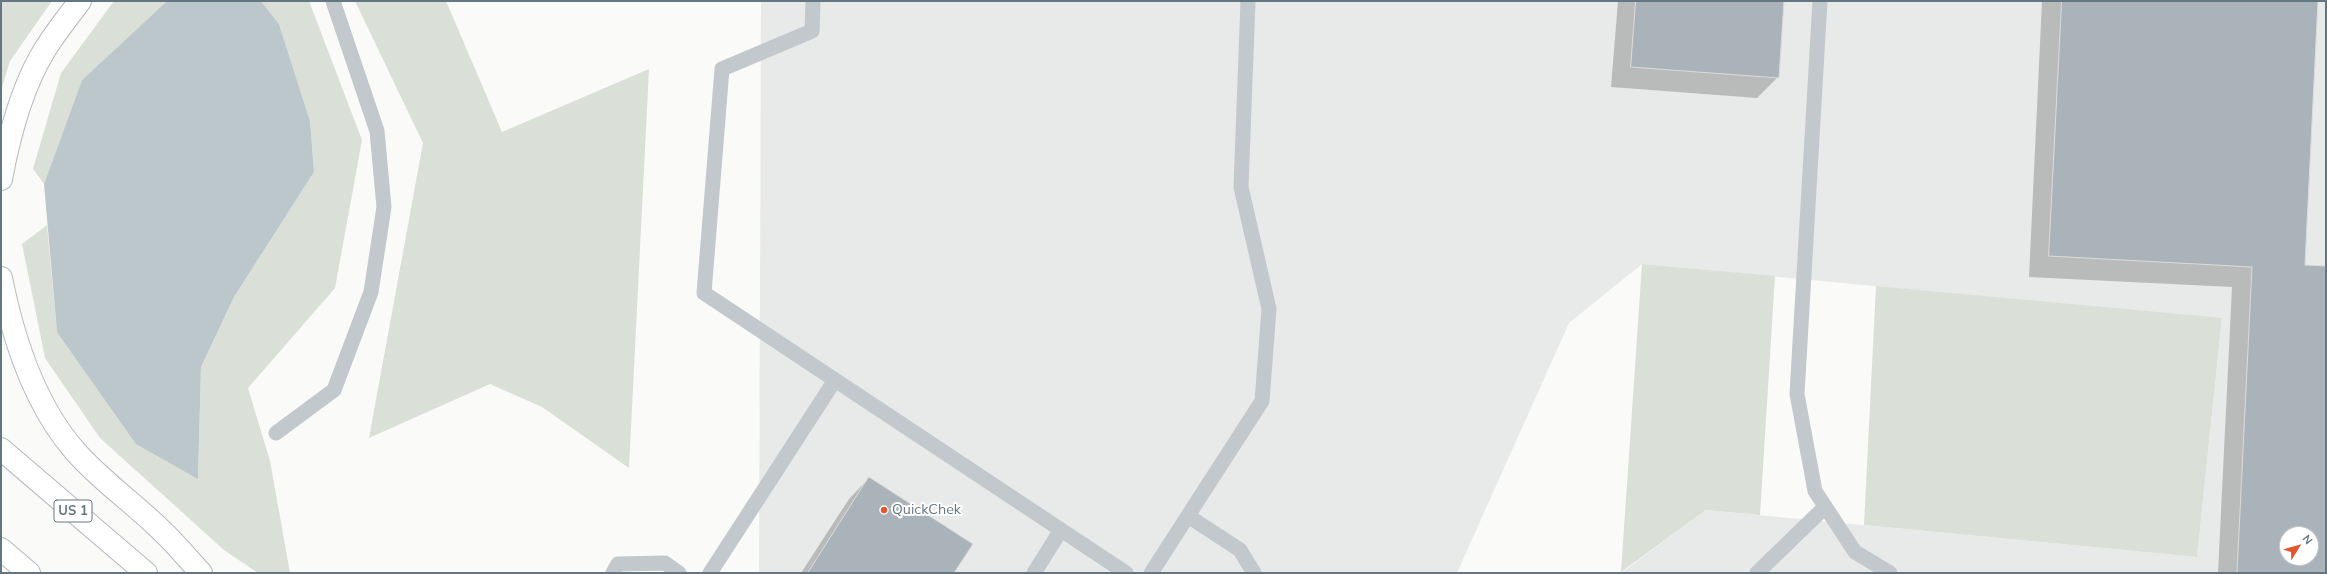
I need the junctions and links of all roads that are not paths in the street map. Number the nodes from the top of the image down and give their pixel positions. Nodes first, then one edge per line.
1 (80, 1) edge
2 (333, 1) edge
3 (813, 1) edge
4 (1248, 1) edge
5 (1820, 1) edge
6 (1, 179) edge
7 (1, 278) edge
8 (835, 380) junction
9 (276, 433) dead end
10 (1, 449) edge
11 (1826, 507) junction
12 (1188, 516) junction
13 (1061, 530) junction
14 (1, 549) edge
15 (29, 573) edge
16 (146, 573) edge
17 (201, 573) edge
18 (612, 573) edge
19 (679, 573) edge
20 (710, 573) edge
21 (1034, 573) edge
22 (1126, 573) edge
23 (1151, 573) edge
24 (1254, 573) edge
25 (1757, 573) edge
26 (1890, 573) edge

1 - 6 highway
2 - 9 lane
3 - 8 lane
4 - 12 lane
5 - 11 lane
7 - 17 highway
8 - 13 lane
8 - 20 lane
10 - 16 highway, US 1
11 - 25 lane
11 - 26 lane
12 - 23 lane
12 - 24 lane
13 - 21 lane
13 - 22 lane
14 - 15 highway
18 - 19 lane

